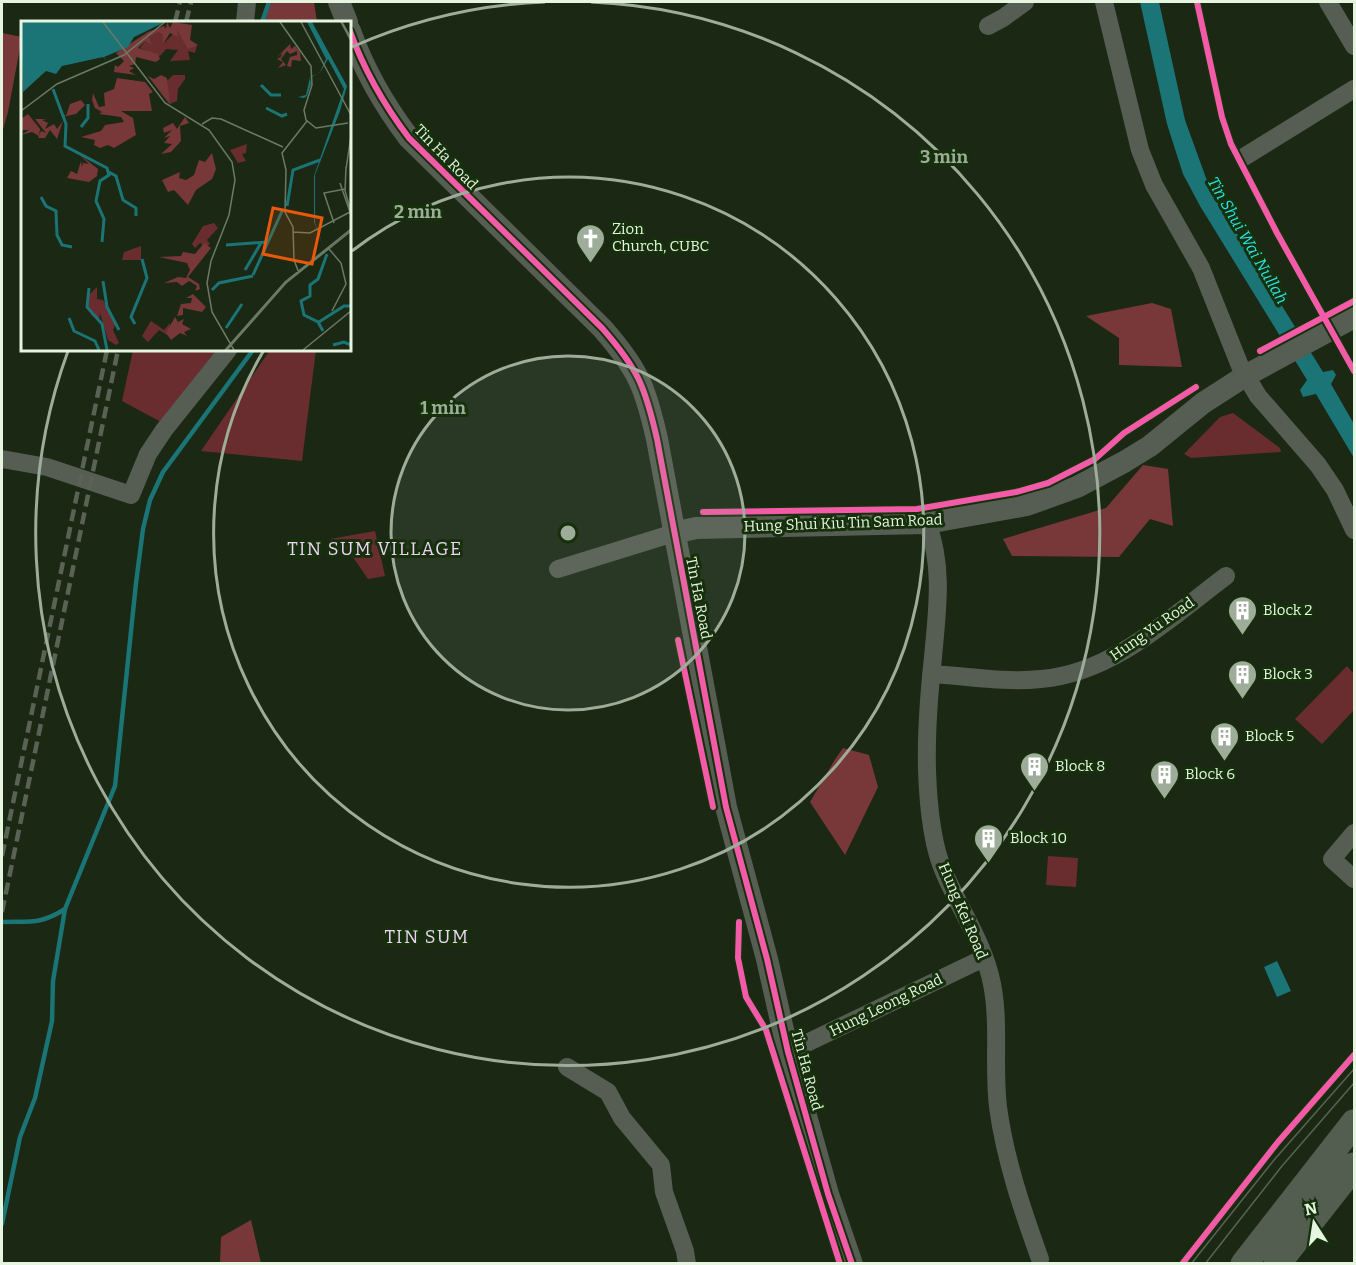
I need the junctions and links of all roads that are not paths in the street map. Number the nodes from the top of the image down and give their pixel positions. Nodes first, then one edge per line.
1 (247, 2) edge
2 (339, 2) edge
3 (1025, 2) edge
4 (1104, 2) edge
5 (1328, 2) edge
6 (245, 21) edge
7 (347, 21) edge
8 (988, 26) dead end
9 (351, 33) edge
10 (1354, 45) edge
11 (1354, 89) edge
12 (1244, 157) dead end
13 (1350, 320) edge
14 (227, 351) edge
15 (1245, 376) junction
16 (2, 459) edge
17 (927, 523) junction
18 (1354, 530) edge
19 (674, 533) junction
20 (558, 569) dead end
21 (1226, 576) dead end
22 (931, 674) junction
23 (1354, 833) edge
24 (1354, 879) edge
25 (984, 958) junction
26 (788, 1052) junction
27 (567, 1067) dead end
28 (1354, 1123) edge
29 (1354, 1166) edge
30 (1040, 1259) dead end
31 (687, 1263) edge
32 (852, 1263) edge
33 (1244, 1263) edge
34 (1277, 1263) edge

1 - 6 street
2 - 7 street
3 - 8 street
4 - 15 street
5 - 10 street
9 - 19 street, Tin Ha Road
11 - 12 street
13 - 15 street, Hung Shui Kiu Tin Sam Road
14 - 16 street
15 - 17 street, Hung Shui Kiu Tin Sam Road
15 - 18 street
17 - 19 street, Hung Shui Kiu Tin Sam Road
17 - 22 street, Hung Kei Road
19 - 20 street
19 - 26 street, Tin Ha Road
21 - 22 street, Hung Yu Road
22 - 25 street, Hung Kei Road
23 - 24 street
25 - 26 street, Hung Leong Road
25 - 30 street, Hung Kei Road
26 - 32 street, Tin Ha Road
27 - 31 street
28 - 33 main road
29 - 34 main road

